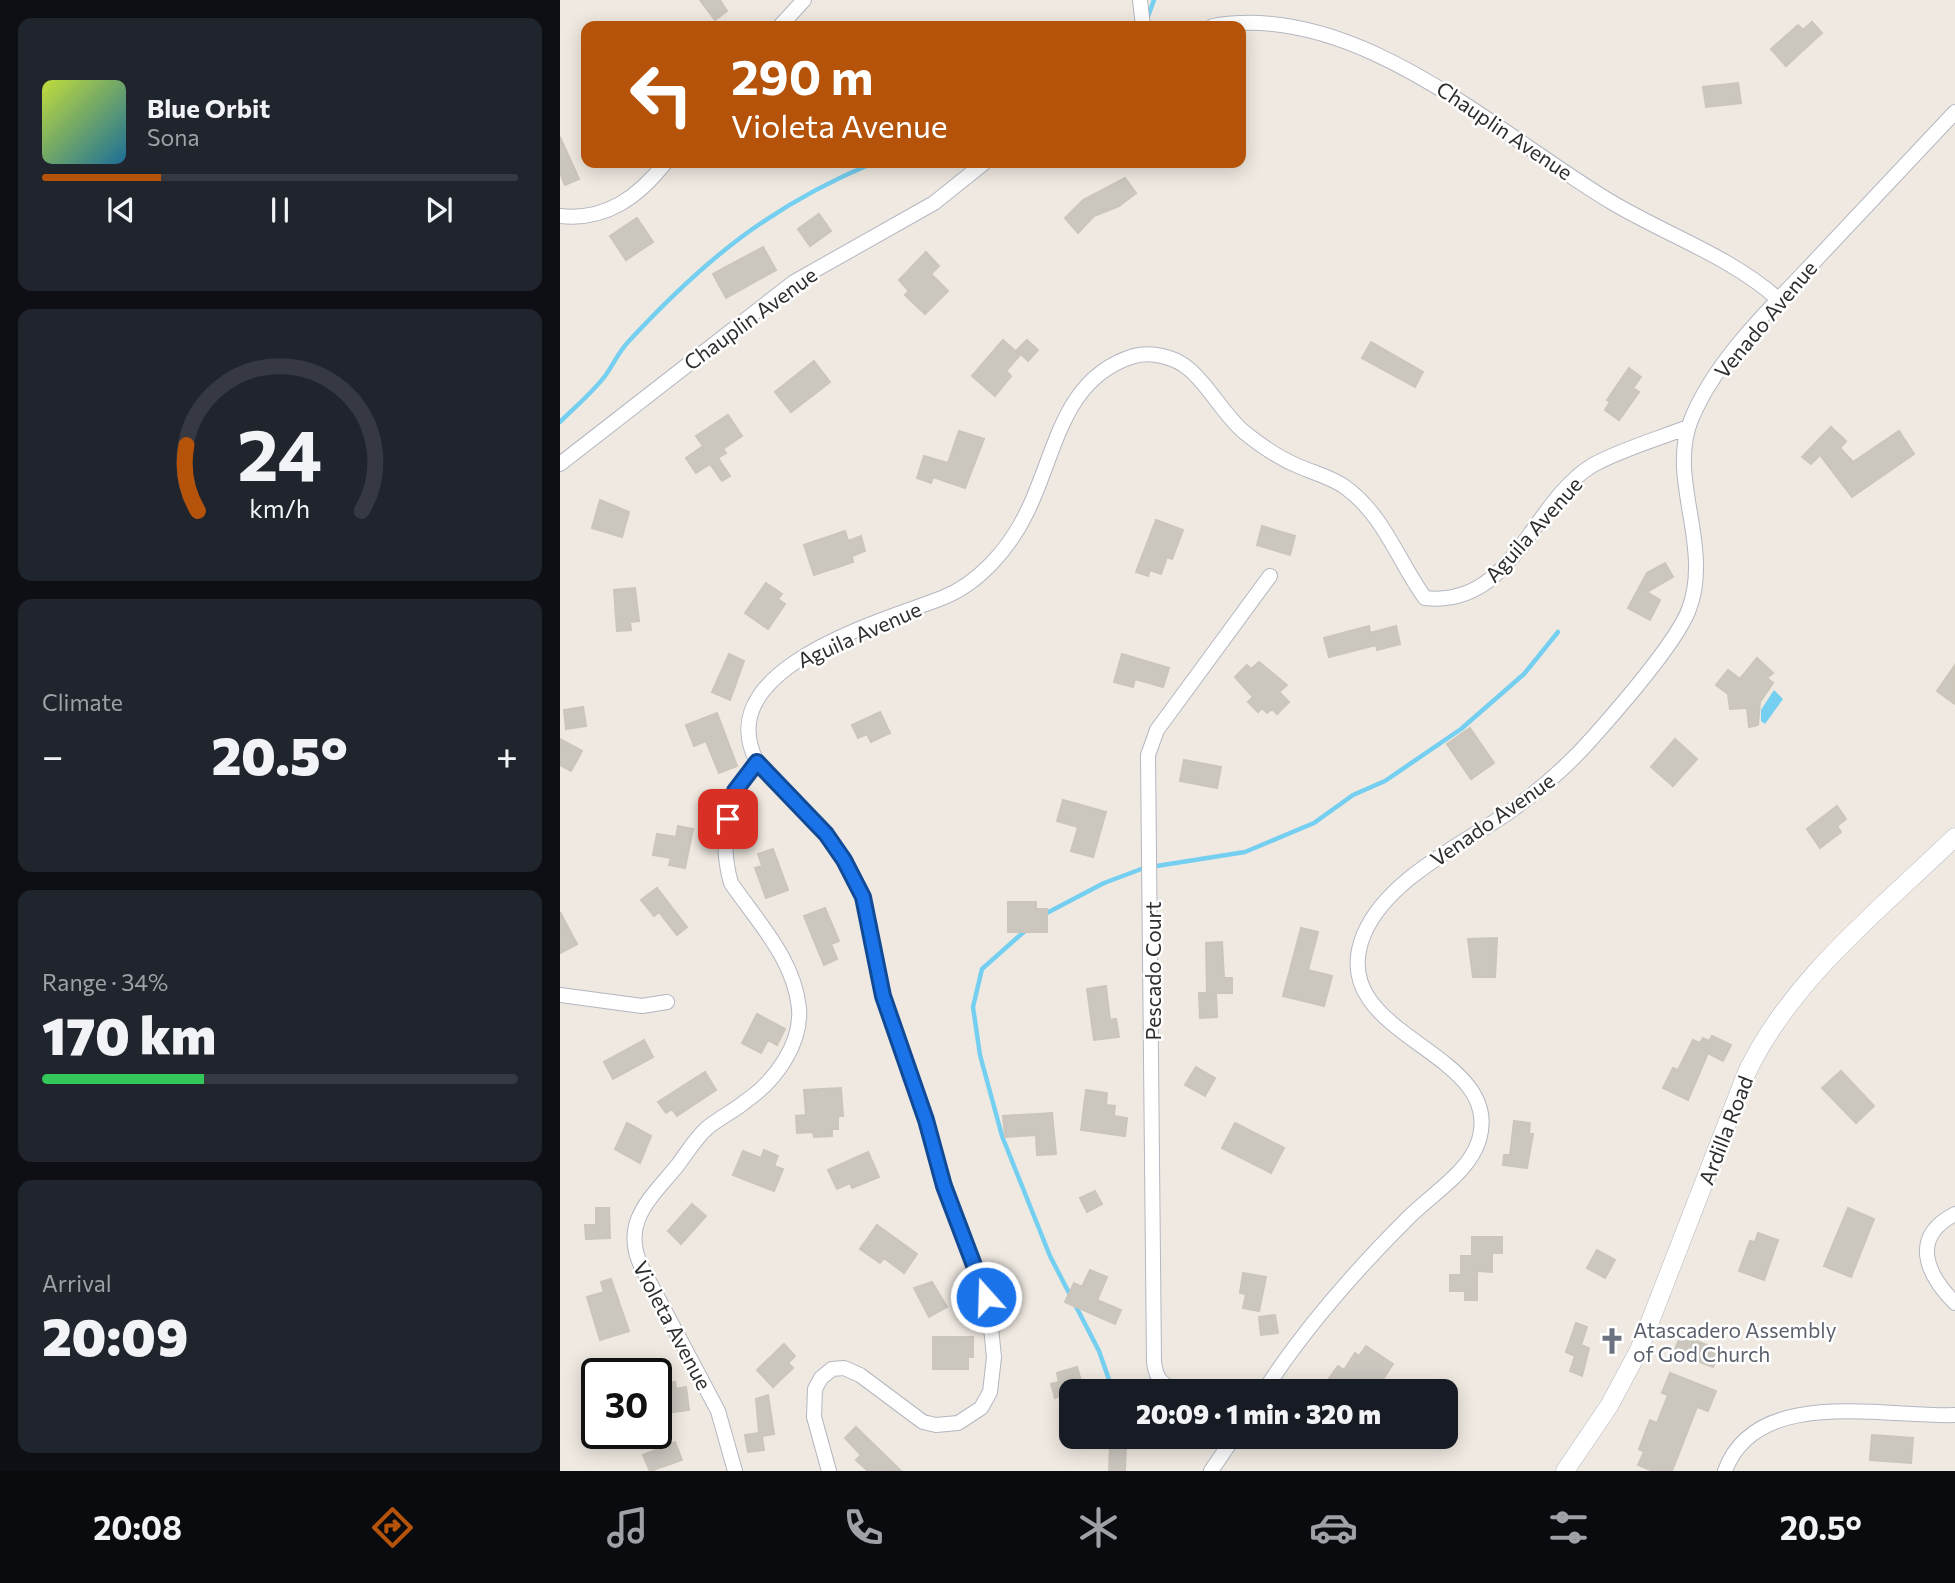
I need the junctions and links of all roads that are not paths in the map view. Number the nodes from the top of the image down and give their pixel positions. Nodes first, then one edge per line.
1 (804, 0) edge
2 (1140, 0) edge
3 (785, 21) edge
4 (1142, 21) edge
5 (1238, 21) edge
6 (1955, 112) edge
7 (660, 168) edge
8 (979, 168) edge
9 (560, 216) edge
10 (1778, 299) junction
11 (1688, 427) junction
12 (560, 464) edge
13 (1270, 576) dead end
14 (757, 762) junction
15 (1955, 837) edge
16 (560, 995) edge
17 (667, 1002) dead end
18 (1955, 1213) edge
19 (1955, 1303) edge
20 (1158, 1379) edge
21 (1273, 1379) edge
22 (1955, 1415) edge
23 (1226, 1449) edge
24 (736, 1471) edge
25 (829, 1471) edge
26 (1211, 1471) edge
27 (1565, 1471) edge
28 (1725, 1471) edge

1 - 3 street
2 - 4 street
5 - 10 street, Chauplin Avenue
6 - 10 street, Venado Avenue
7 - 9 street
8 - 12 street, Chauplin Avenue
10 - 11 street, Venado Avenue
11 - 14 street, Aguila Avenue
11 - 21 street, Venado Avenue
13 - 20 street, Pescado Court
14 - 24 street, Violeta Avenue
14 - 25 street
15 - 27 street, Ardilla Road
16 - 17 street
18 - 19 street
22 - 28 street
23 - 26 street

